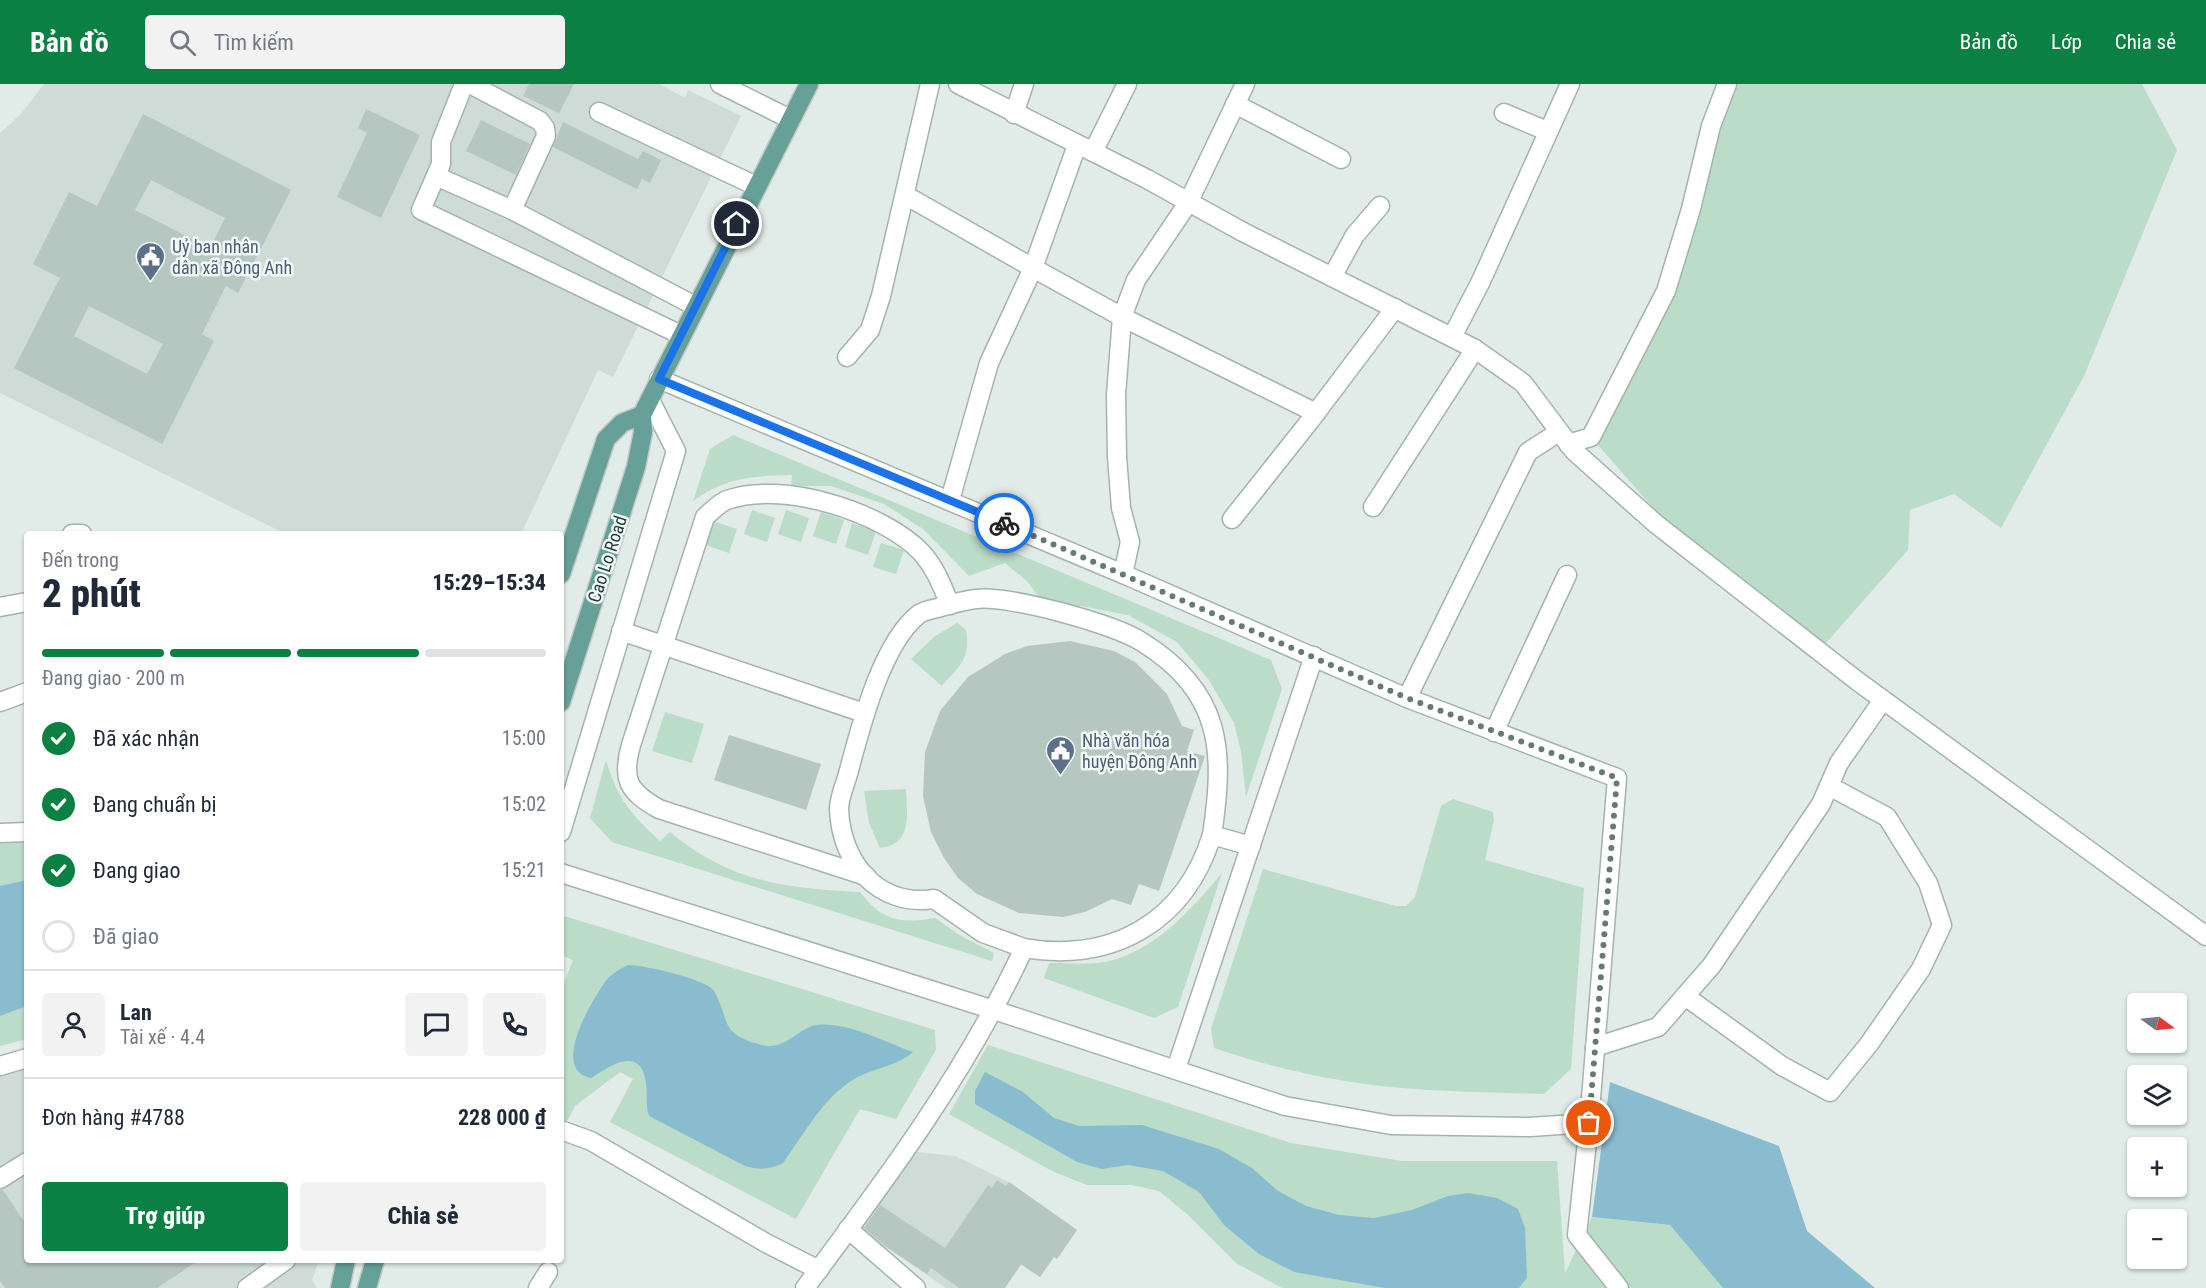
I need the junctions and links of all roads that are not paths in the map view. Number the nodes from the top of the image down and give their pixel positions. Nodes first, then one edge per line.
1 (464, 84) edge
2 (470, 84) edge
3 (720, 84) edge
4 (809, 84) edge
5 (930, 84) edge
6 (958, 84) edge
7 (1024, 84) edge
8 (1127, 84) edge
9 (1570, 84) edge
10 (1727, 84) edge
11 (1239, 90) edge
12 (599, 112) dead end
13 (1504, 113) dead end
14 (1014, 114) junction
15 (790, 119) junction
16 (1547, 131) junction
17 (1085, 149) junction
18 (1341, 159) dead end
19 (436, 176) junction
20 (756, 186) junction
21 (906, 195) junction
22 (1188, 203) junction
23 (1380, 206) dead end
24 (512, 210) junction
25 (1033, 268) junction
26 (1332, 277) junction
27 (695, 306) junction
28 (1395, 308) junction
29 (1122, 317) junction
30 (681, 335) junction
31 (1452, 337) junction
32 (1475, 349) junction
33 (847, 357) dead end
34 (659, 379) junction
35 (646, 407) junction
36 (1316, 413) junction
37 (1564, 438) junction
38 (588, 491) junction
39 (950, 500) junction
40 (1373, 507) dead end
41 (1232, 519) dead end
42 (564, 543) edge
43 (564, 565) edge
44 (1123, 574) junction
45 (1567, 575) dead end
46 (24, 603) edge
47 (950, 605) junction
48 (0, 607) edge
49 (621, 631) junction
50 (663, 647) junction
51 (1314, 656) junction
52 (24, 693) edge
53 (564, 693) edge
54 (1407, 698) junction
55 (1883, 700) junction
56 (0, 702) edge
57 (864, 713) junction
58 (1494, 732) junction
59 (1829, 786) junction
60 (564, 822) edge
61 (24, 832) edge
62 (0, 833) edge
63 (1212, 835) junction
64 (1251, 846) junction
65 (564, 874) edge
66 (866, 876) junction
67 (2206, 936) edge
68 (1024, 948) junction
69 (1685, 996) junction
70 (994, 1010) junction
71 (1595, 1047) junction
72 (24, 1059) edge
73 (0, 1066) edge
74 (1176, 1068) junction
75 (1589, 1123) junction
76 (564, 1131) edge
77 (24, 1164) edge
78 (0, 1179) edge
79 (848, 1229) junction
80 (282, 1263) edge
81 (345, 1263) edge
82 (374, 1263) edge
83 (819, 1270) junction
84 (548, 1272) dead end
85 (247, 1288) edge
86 (340, 1288) edge
87 (367, 1288) edge
88 (538, 1288) edge
89 (806, 1288) edge
90 (916, 1288) edge
91 (1619, 1288) edge

1 - 19 street
2 - 24 street
3 - 15 street
4 - 15 main road, Cao Lo Road
5 - 21 street
6 - 14 street
7 - 14 street
8 - 17 street
9 - 16 street
10 - 37 street
11 - 18 street
11 - 22 street
12 - 20 street
13 - 16 street
14 - 17 street
15 - 20 main road, Cao Lo Road
16 - 31 street
17 - 22 street
17 - 25 street
19 - 24 street
19 - 30 street
20 - 27 main road, Cao Lo Road
21 - 25 street
21 - 33 street
22 - 26 street
22 - 29 street
23 - 26 street
24 - 27 street
25 - 29 street
25 - 39 street
26 - 28 street
27 - 30 main road, Cao Lo Road
28 - 31 street
28 - 36 street
29 - 36 street
29 - 44 street
30 - 34 main road, Cao Lo Road
31 - 32 street
32 - 37 street
32 - 40 street
34 - 35 main road, Cao Lo Road
34 - 39 street
35 - 38 main road
35 - 49 street
35 - 53 main road, Cao Lo Road
36 - 41 street
37 - 54 street
37 - 55 street
38 - 42 street
38 - 43 main road
39 - 44 street
44 - 51 street
45 - 58 street
46 - 48 street
47 - 50 street
47 - 57 street
47 - 63 street
49 - 50 street
49 - 60 street
50 - 57 street
50 - 66 street
51 - 54 street
51 - 64 street
52 - 56 street
54 - 58 street
55 - 59 street
55 - 67 street
57 - 66 street
58 - 71 street
59 - 69 street
59 - 69 street
61 - 62 street
63 - 64 street
63 - 68 street
64 - 74 street
65 - 70 street
66 - 68 street
68 - 70 street
69 - 71 street
70 - 74 street
70 - 79 street
71 - 75 street
72 - 73 street
74 - 75 street
75 - 91 street
76 - 83 street
77 - 78 street
79 - 83 street
79 - 90 street
80 - 85 street
81 - 86 main road
82 - 87 main road
83 - 89 street
84 - 88 street

